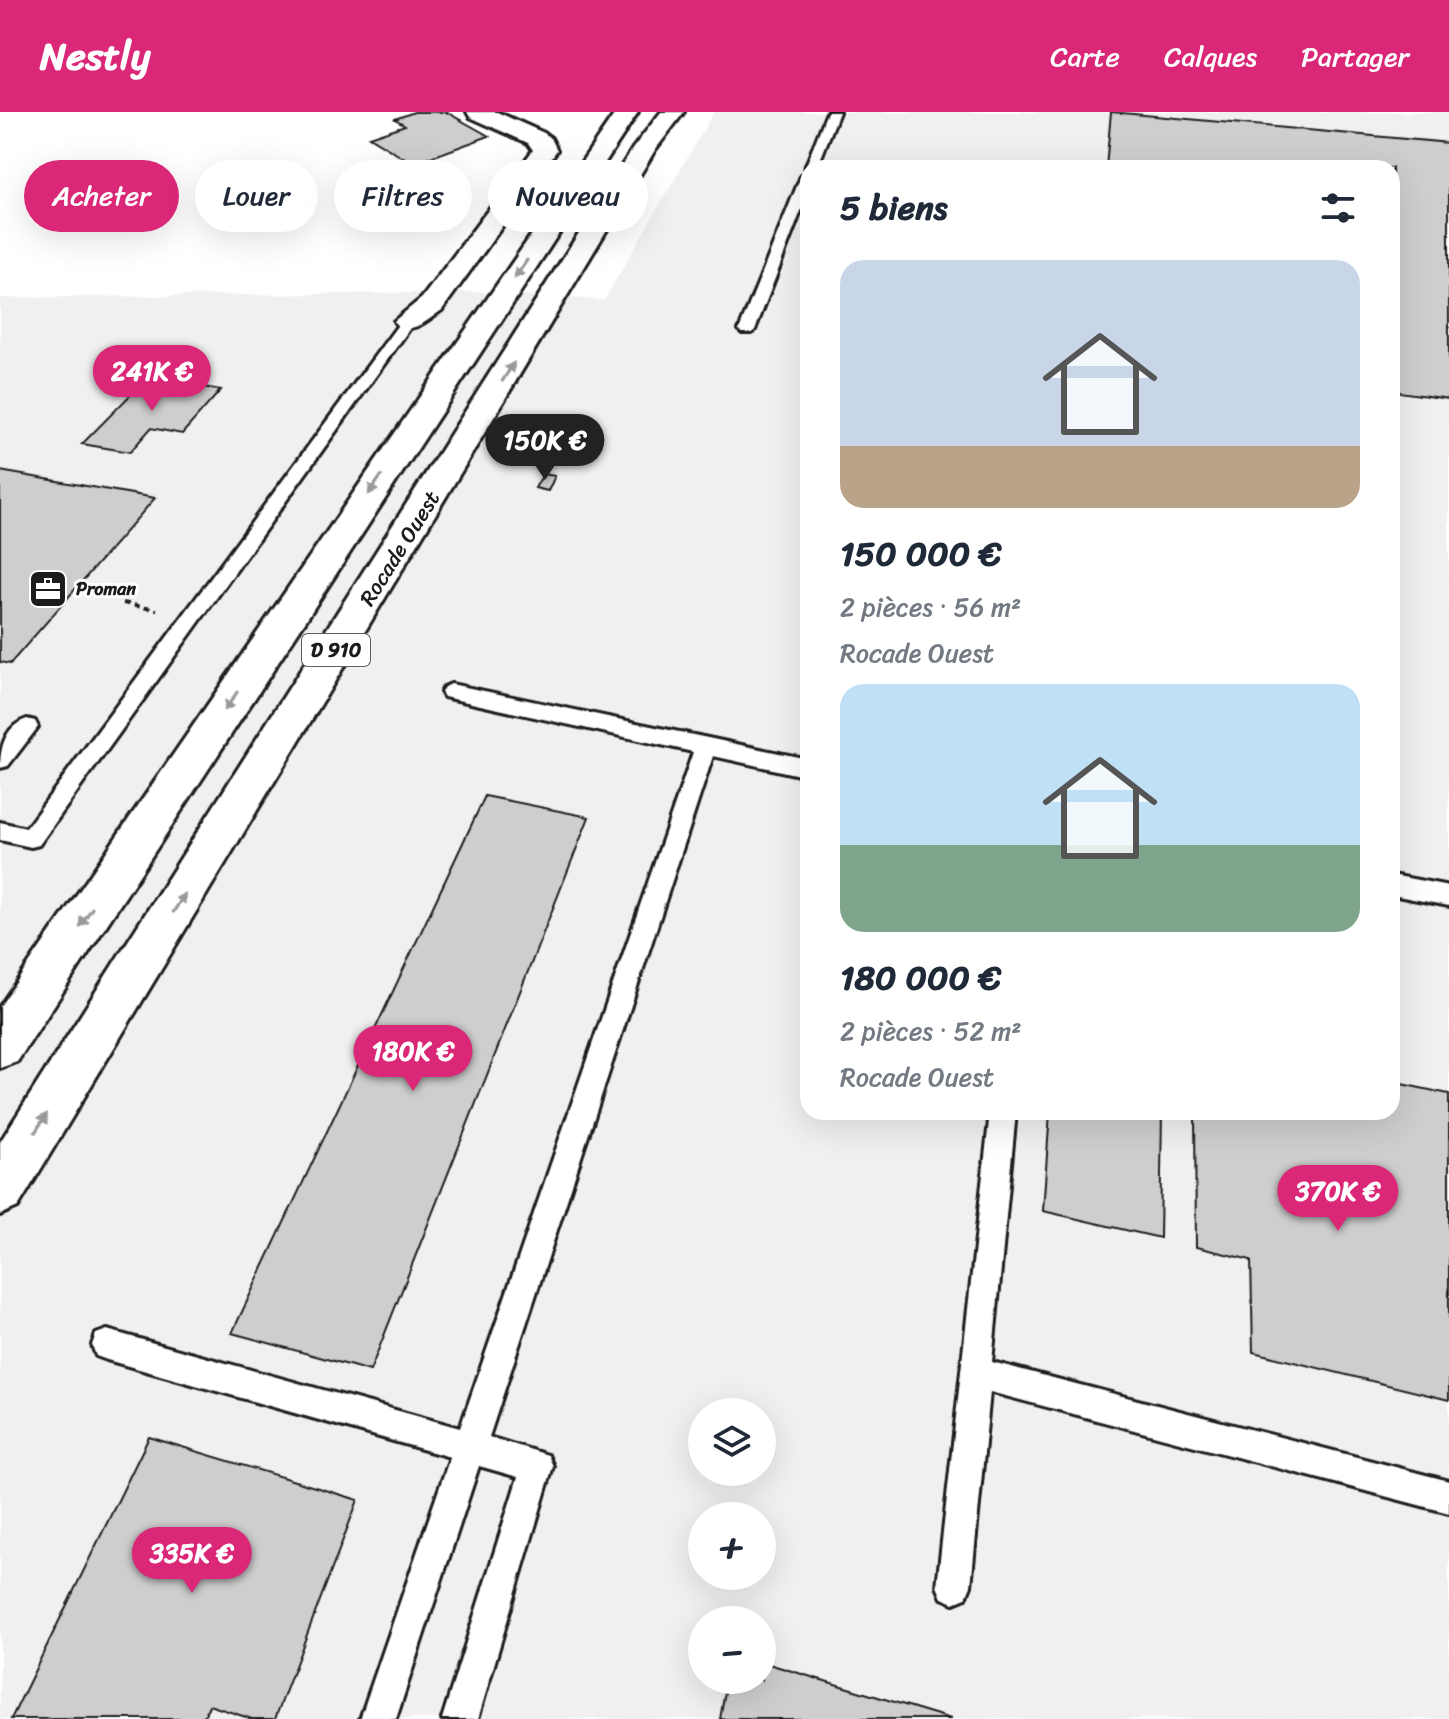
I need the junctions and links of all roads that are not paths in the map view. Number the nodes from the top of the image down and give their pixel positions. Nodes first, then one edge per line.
1 (478, 112) edge
2 (627, 112) edge
3 (673, 112) edge
4 (833, 112) edge
5 (814, 160) edge
6 (800, 196) edge
7 (408, 321) joint
8 (747, 330) dead end
9 (451, 692) dead end
10 (27, 727) dead end
11 (706, 746) junction
12 (0, 760) edge
13 (800, 766) edge
14 (0, 831) edge
15 (1400, 887) edge
16 (1449, 896) edge
17 (0, 1046) edge
18 (1002, 1120) edge
19 (0, 1189) edge
20 (107, 1345) dead end
21 (976, 1373) junction
22 (471, 1447) junction
23 (1449, 1497) edge
24 (954, 1586) dead end
25 (387, 1717) edge
26 (460, 1719) edge

1 - 7 main road
2 -> 17 main road, D 910
19 -> 3 main road, Rocade Ouest / D 910
4 - 5 lane
6 - 8 lane
7 - 14 lane
9 - 11 lane
10 - 12 lane
11 - 13 lane
11 - 22 lane
15 - 16 lane
18 - 21 lane
20 - 22 lane
21 - 23 lane
21 - 24 lane
22 - 25 lane
22 - 26 lane

